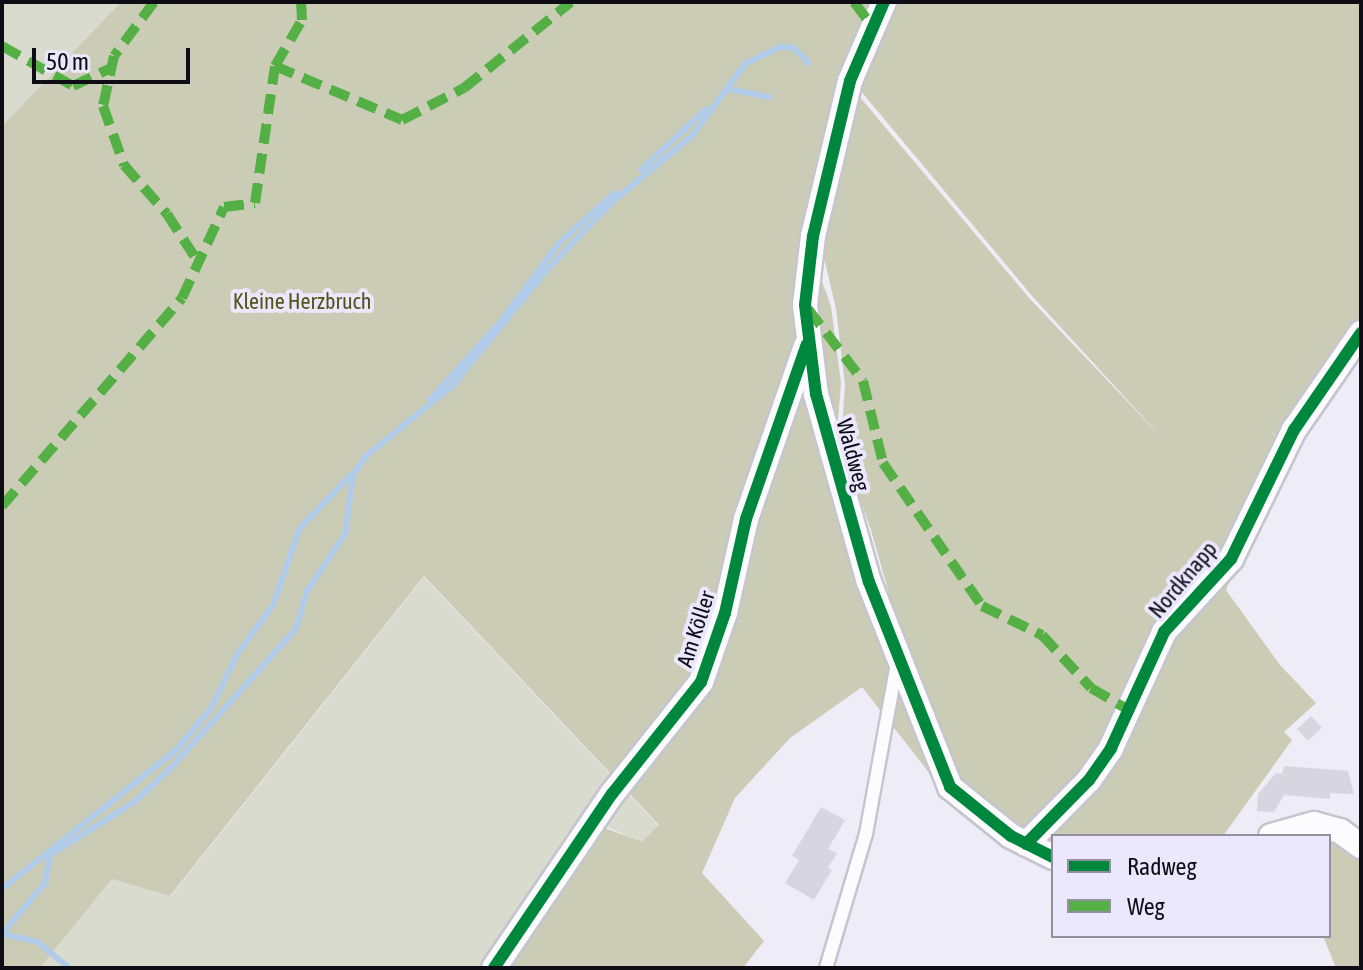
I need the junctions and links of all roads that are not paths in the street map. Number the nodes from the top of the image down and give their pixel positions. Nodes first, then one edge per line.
1 (884, 2) edge
2 (1361, 333) edge
3 (807, 344) junction
4 (897, 661) junction
5 (1278, 834) edge
6 (1026, 844) junction
7 (1361, 846) edge
8 (1051, 856) edge
9 (494, 968) edge
10 (826, 968) edge

1 - 3 street, Waldweg
2 - 6 street, Nordknapp
3 - 4 street, Waldweg
3 - 9 street, Am Köller
4 - 6 street, Waldweg
4 - 10 lane
5 - 7 street
6 - 8 street, Waldweg

